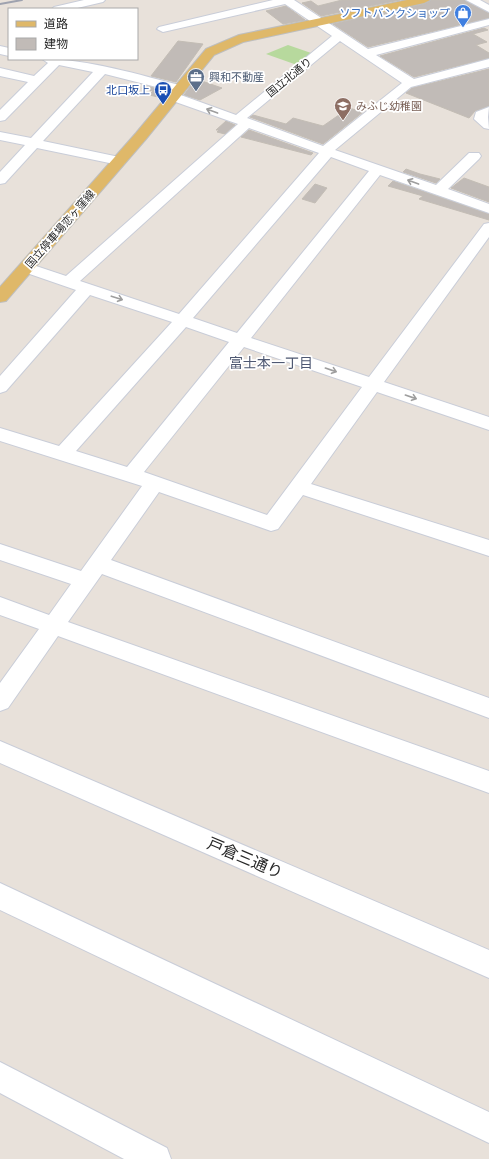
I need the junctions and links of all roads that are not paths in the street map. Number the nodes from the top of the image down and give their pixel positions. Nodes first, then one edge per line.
1 (98, 0) edge
2 (287, 0) edge
3 (424, 0) edge
4 (472, 0) edge
5 (62, 8) edge
6 (489, 9) edge
7 (319, 22) junction
8 (489, 22) edge
9 (163, 29) dead end
10 (340, 35) junction
11 (368, 53) junction
12 (52, 60) edge
13 (489, 63) edge
14 (102, 70) junction
15 (0, 72) edge
16 (37, 80) junction
17 (410, 82) junction
18 (177, 93) junction
19 (489, 111) edge
20 (0, 117) edge
21 (242, 121) junction
22 (489, 125) edge
23 (0, 136) edge
24 (36, 142) junction
25 (326, 151) junction
26 (474, 156) dead end
27 (119, 161) junction
28 (378, 169) junction
29 (0, 180) edge
30 (438, 191) junction
31 (489, 209) edge
32 (489, 227) edge
33 (26, 268) junction
34 (70, 282) junction
35 (87, 288) junction
36 (0, 297) edge
37 (183, 320) junction
38 (242, 339) junction
39 (374, 384) junction
40 (0, 387) edge
41 (489, 424) edge
42 (0, 434) edge
43 (64, 454) junction
44 (130, 476) junction
45 (154, 484) junction
46 (299, 487) junction
47 (489, 548) edge
48 (0, 552) edge
49 (98, 564) junction
50 (86, 581) junction
51 (0, 606) edge
52 (55, 625) junction
53 (0, 701) edge
54 (489, 708) edge
55 (0, 752) edge
56 (489, 782) edge
57 (0, 896) edge
58 (489, 964) edge
59 (0, 1077) edge
60 (489, 1128) edge
61 (156, 1159) edge

1 - 5 street
2 - 7 street
2 - 9 street
3 - 7 main road, 国立停車場恋ヶ窪線
4 - 6 street
7 - 10 street
7 - 18 main road, 国立停車場恋ヶ窪線
8 - 11 street
10 - 11 street
10 - 21 street, 国立北通り
11 - 17 street
12 - 14 street
12 - 16 street
13 - 17 street
14 - 18 street
14 - 24 street
15 - 16 street
16 - 20 street
17 - 25 street
21 -> 18 street
18 - 27 main road, 国立停車場恋ヶ窪線
19 - 22 street
21 - 25 street
21 - 34 street, 国立北通り
23 - 24 street
24 - 27 street
24 - 29 street
25 - 28 street
25 - 37 street
26 - 30 street
27 - 33 main road, 国立停車場恋ヶ窪線
30 -> 28 street
28 - 38 street
30 - 31 street
32 - 39 street
33 - 34 street
33 - 36 main road, 国立停車場恋ヶ窪線
34 - 35 street
35 -> 37 street
35 - 40 street
37 - 38 street
37 - 43 street
38 -> 39 street
38 - 44 street
39 -> 41 street
39 - 46 street
42 - 43 street
43 - 44 street
44 - 45 street
45 - 46 street
45 - 49 street
46 - 47 street
48 - 50 street
49 - 50 street
49 - 54 street
50 - 52 street
51 - 52 street
52 - 53 street
52 - 56 street
55 - 58 street, 戸倉三通り
57 - 60 street
59 - 61 street

